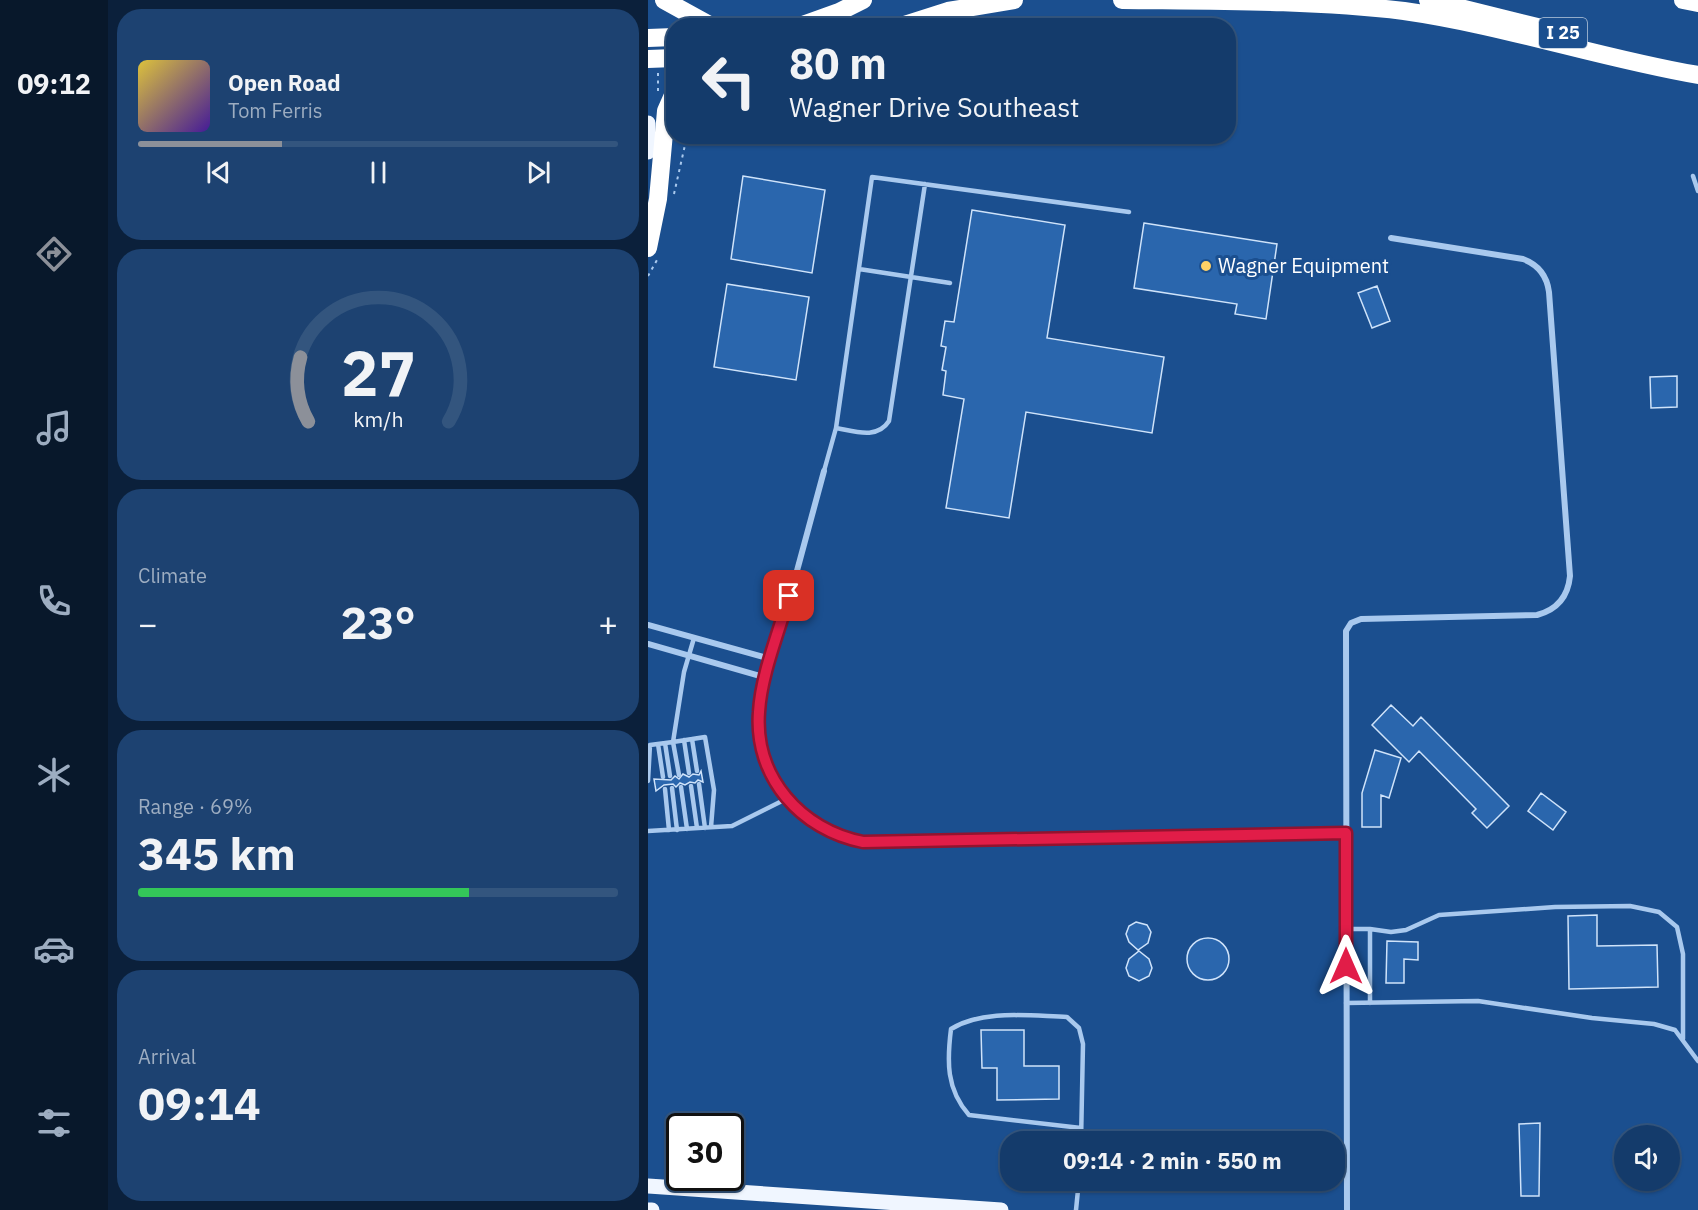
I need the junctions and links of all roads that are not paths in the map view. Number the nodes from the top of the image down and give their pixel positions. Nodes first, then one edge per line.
1 (664, 0) edge
2 (863, 0) edge
3 (1014, 0) edge
4 (1122, 0) edge
5 (1428, 0) edge
6 (1683, 0) edge
7 (1698, 3) edge
8 (697, 18) edge
9 (822, 18) edge
10 (928, 18) edge
11 (648, 38) edge
12 (666, 38) edge
13 (666, 58) edge
14 (648, 59) edge
15 (1698, 70) edge
16 (1698, 75) edge
17 (666, 111) edge
18 (648, 123) edge
19 (648, 152) edge
20 (1693, 176) dead end
21 (925, 184) junction
22 (1698, 191) edge
23 (1130, 212) dead end
24 (1391, 238) dead end
25 (648, 248) edge
26 (859, 269) junction
27 (911, 277) junction
28 (950, 283) dead end
29 (836, 428) junction
30 (824, 471) joint
31 (648, 626) edge
32 (694, 638) junction
33 (648, 644) edge
34 (689, 656) junction
35 (771, 659) junction
36 (767, 678) junction
37 (692, 739) junction
38 (684, 740) junction
39 (673, 742) junction
40 (649, 743) edge
41 (665, 743) junction
42 (658, 744) junction
43 (697, 771) dead end
44 (689, 773) dead end
45 (679, 775) dead end
46 (670, 776) dead end
47 (663, 777) dead end
48 (648, 781) edge
49 (699, 784) dead end
50 (691, 786) dead end
51 (681, 787) dead end
52 (672, 788) dead end
53 (665, 789) dead end
54 (786, 799) junction
55 (708, 827) junction
56 (697, 828) junction
57 (687, 829) junction
58 (669, 830) junction
59 (677, 830) junction
60 (648, 831) edge
61 (1346, 833) junction
62 (1346, 929) junction
63 (1370, 929) junction
64 (1346, 1003) junction
65 (1370, 1003) junction
66 (1683, 1039) junction
67 (1698, 1061) edge
68 (1081, 1128) joint
69 (648, 1186) edge
70 (1078, 1191) edge
71 (1001, 1210) edge
72 (1076, 1210) edge
73 (1347, 1210) edge

1 - 8 highway
2 - 9 highway
3 - 10 highway
4 - 16 highway
5 - 15 highway, I 25
6 - 7 highway
11 - 12 highway
13 - 14 highway
17 - 25 highway
18 - 19 main road
20 - 22 lane
21 - 23 lane
21 - 26 lane
21 - 27 lane
24 - 61 street
26 - 27 lane
26 - 29 lane
27 - 28 lane
27 - 29 lane
29 - 30 lane
30 - 35 street
31 - 32 street
32 - 34 lane
32 - 35 street
33 - 34 street
34 - 36 street
34 - 39 lane
35 - 36 street
36 - 54 street
37 - 38 lane
37 - 43 lane
37 - 55 lane
38 - 39 lane
38 - 44 lane
39 - 41 lane
39 - 45 lane
40 - 42 lane
40 - 48 lane
41 - 42 lane
41 - 46 lane
42 - 47 lane
49 - 55 lane
50 - 56 lane
51 - 57 lane
52 - 59 lane
53 - 58 lane
54 - 55 lane
54 - 61 street
55 - 56 lane
56 - 57 lane
57 - 59 lane
58 - 59 lane
58 - 60 lane
61 - 62 street
62 - 63 lane
62 - 64 street
63 - 65 lane
63 - 66 lane
64 - 65 lane
64 - 73 street
65 - 66 lane
66 - 67 lane
68 - 68 lane
69 - 71 main road
70 - 72 lane

